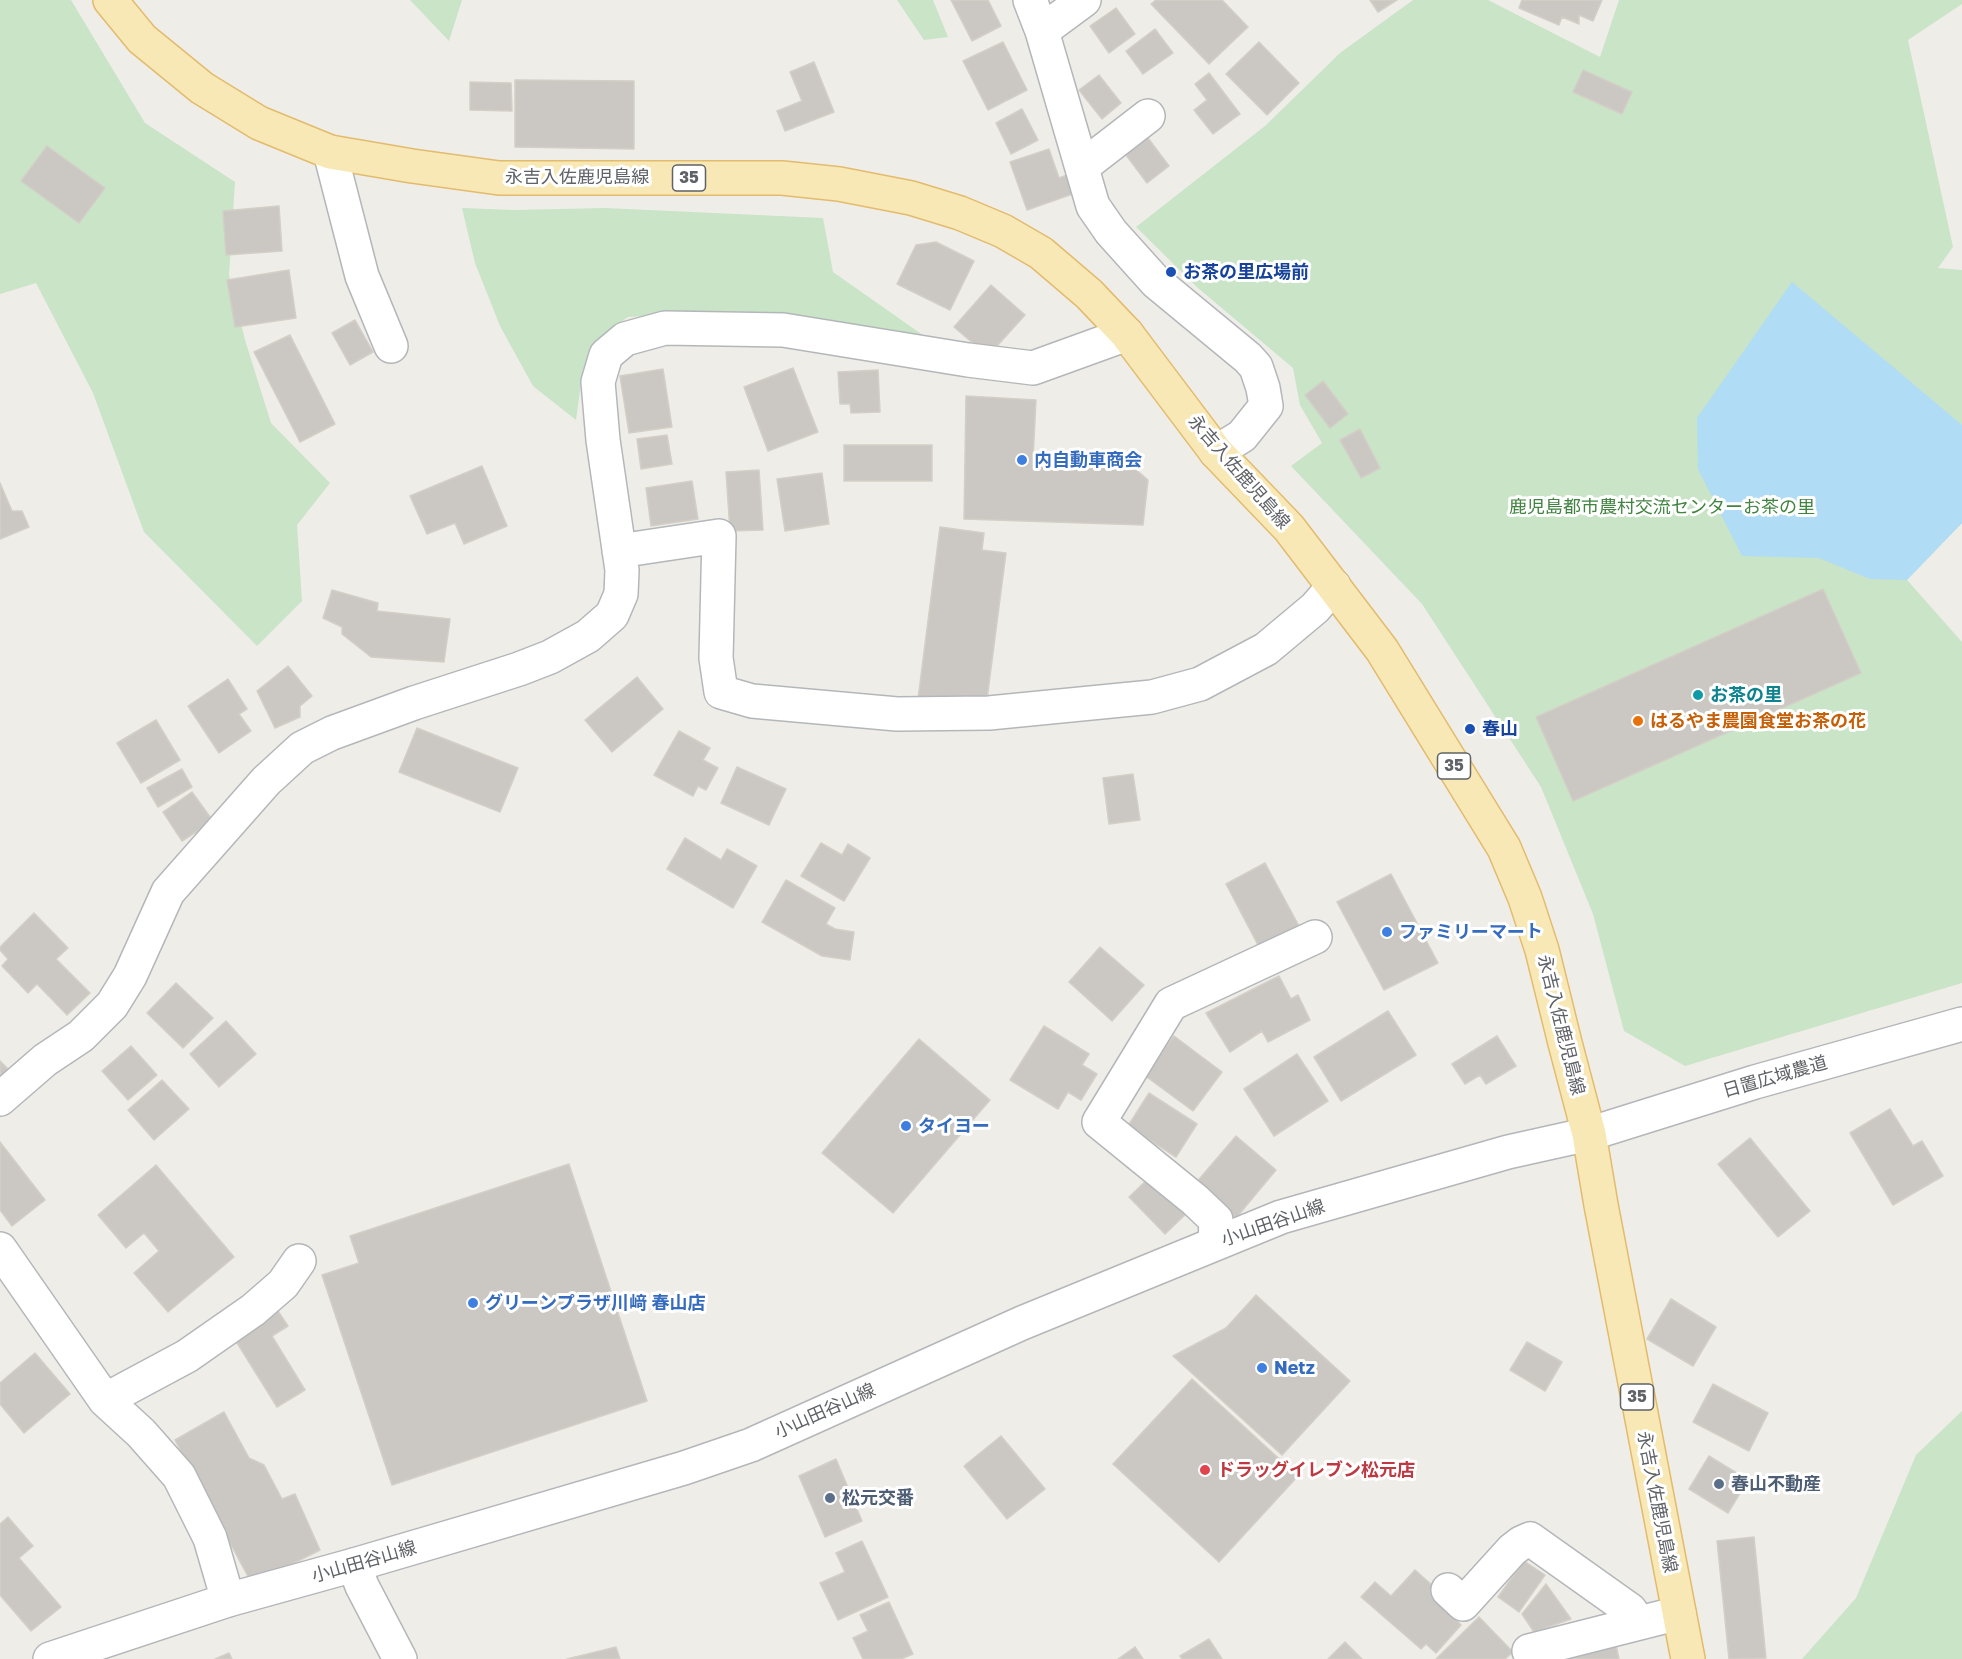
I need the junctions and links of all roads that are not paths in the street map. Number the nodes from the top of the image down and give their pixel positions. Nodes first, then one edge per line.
1 (110, 0) edge
2 (1030, 0) edge
3 (1084, 0) edge
4 (1042, 31) junction
5 (1148, 116) dead end
6 (330, 152) junction
7 (1082, 166) junction
8 (1127, 334) junction
9 (391, 346) dead end
10 (1216, 452) junction
11 (619, 551) junction
12 (1334, 586) junction
13 (1315, 937) dead end
14 (1962, 1024) edge
15 (0, 1099) edge
16 (1589, 1134) junction
17 (1215, 1243) junction
18 (0, 1249) edge
19 (299, 1261) dead end
20 (105, 1400) junction
21 (354, 1565) junction
22 (1448, 1590) dead end
23 (228, 1600) junction
24 (1679, 1613) junction
25 (1638, 1623) junction
26 (1529, 1651) dead end
27 (50, 1659) edge
28 (400, 1659) edge
29 (1688, 1659) edge

1 - 6 main road, 永吉入佐鹿児島線 / 35
2 - 4 street
3 - 4 street
4 - 7 street
5 - 7 street
6 - 8 main road, 永吉入佐鹿児島線 / 35
6 - 9 street
7 - 10 street
8 - 10 main road, 永吉入佐鹿児島線 / 35
8 - 11 street
10 - 12 main road, 永吉入佐鹿児島線 / 35
11 - 12 street
11 - 15 street
12 - 16 main road, 永吉入佐鹿児島線 / 35
13 - 17 street
14 - 16 street, 日置広域農道
16 - 17 street, 小山田谷山線
16 - 24 main road, 永吉入佐鹿児島線 / 35
17 - 21 street, 小山田谷山線
18 - 20 street
19 - 20 street
20 - 23 street
21 - 23 street, 小山田谷山線
21 - 28 street
22 - 25 street
23 - 27 street, 小山田谷山線
24 - 25 street
24 - 29 main road, 永吉入佐鹿児島線 / 35
25 - 26 street

